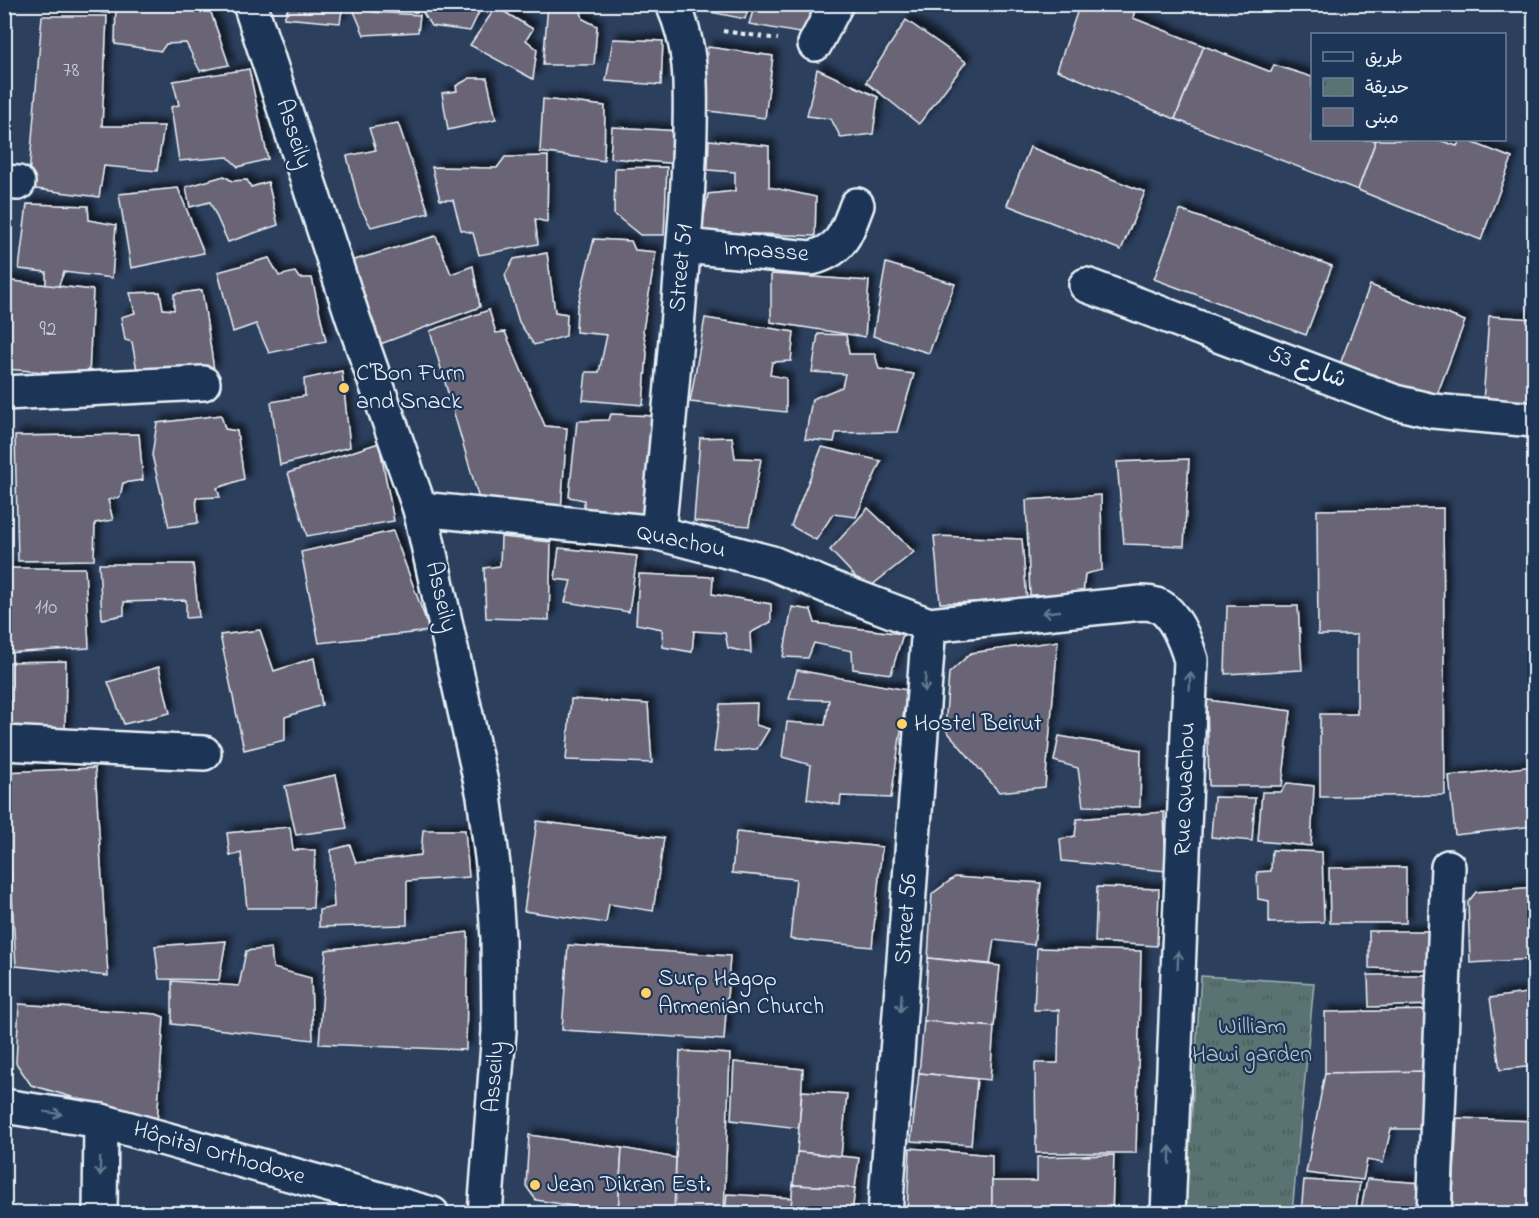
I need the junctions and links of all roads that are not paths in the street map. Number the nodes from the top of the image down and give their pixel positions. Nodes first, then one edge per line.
1 (250, 4) edge
2 (836, 4) edge
3 (678, 15) edge
4 (815, 44) road end
5 (857, 205) dead end
6 (684, 246) junction
7 (1086, 285) dead end
8 (203, 383) dead end
9 (4, 393) edge
10 (1534, 420) edge
11 (420, 509) junction
12 (657, 533) junction
13 (929, 625) junction
14 (4, 743) edge
15 (204, 753) dead end
16 (1448, 867) dead end
17 (4, 1106) edge
18 (101, 1121) junction
19 (355, 1203) edge
20 (100, 1214) edge
21 (432, 1214) edge
22 (485, 1214) edge
23 (885, 1214) edge
24 (1168, 1214) edge
25 (1434, 1214) edge

1 - 11 street, Asseily
2 - 4 street
3 - 6 street, Street 51
5 - 6 street, Impasse
6 - 12 street, Street 51
7 - 10 street, شارع 53
8 - 9 street
11 - 12 street, Quachou
11 - 22 street, Asseily
12 - 13 street, Quachou
13 -> 23 street, Street 56
24 -> 13 street, Rue Quachou
14 - 15 street
16 - 25 street
17 -> 18 street, Hôpital Orthodoxe
18 - 19 street, Hôpital Orthodoxe
18 -> 20 street
19 - 21 street, Hôpital Orthodoxe

